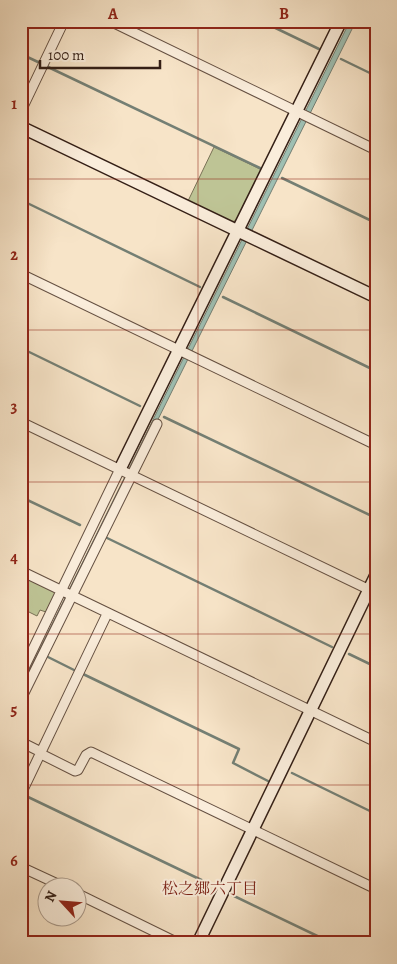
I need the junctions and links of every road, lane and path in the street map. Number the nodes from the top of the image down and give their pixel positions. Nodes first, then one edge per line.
1 (64, 21) edge
2 (110, 21) edge
3 (341, 21) edge
4 (21, 111) edge
5 (302, 115) junction
6 (21, 127) edge
7 (376, 150) edge
8 (243, 234) junction
9 (21, 274) edge
10 (376, 297) edge
11 (184, 353) junction
12 (21, 422) edge
13 (157, 424) dead end
14 (376, 445) edge
15 (126, 472) junction
16 (21, 571) edge
17 (376, 575) edge
18 (62, 591) junction
19 (372, 591) edge
20 (72, 596) junction
21 (107, 614) junction
22 (21, 674) edge
23 (21, 699) edge
24 (310, 711) junction
25 (21, 742) edge
26 (376, 742) edge
27 (41, 753) junction
28 (21, 794) edge
29 (252, 831) junction
30 (21, 867) edge
31 (40, 876) edge
32 (376, 889) edge
33 (88, 899) edge
34 (178, 943) edge
35 (198, 943) edge

1 - 4 street
2 - 5 street
3 - 5 street
5 - 7 street
5 - 8 street
6 - 8 street
8 - 10 street
8 - 11 street
9 - 11 street
11 - 14 street
11 - 15 street
12 - 15 street
13 - 15 street
15 - 18 street
15 - 19 street
15 - 20 street
16 - 18 street
17 - 19 street
18 - 20 street
18 - 22 street
19 - 24 street
20 - 21 street
20 - 23 street
21 - 24 street
21 - 27 street
24 - 26 street
24 - 29 street
25 - 27 street
27 - 28 street
27 - 29 street
29 - 32 street
29 - 35 street
30 - 31 street
33 - 34 street

